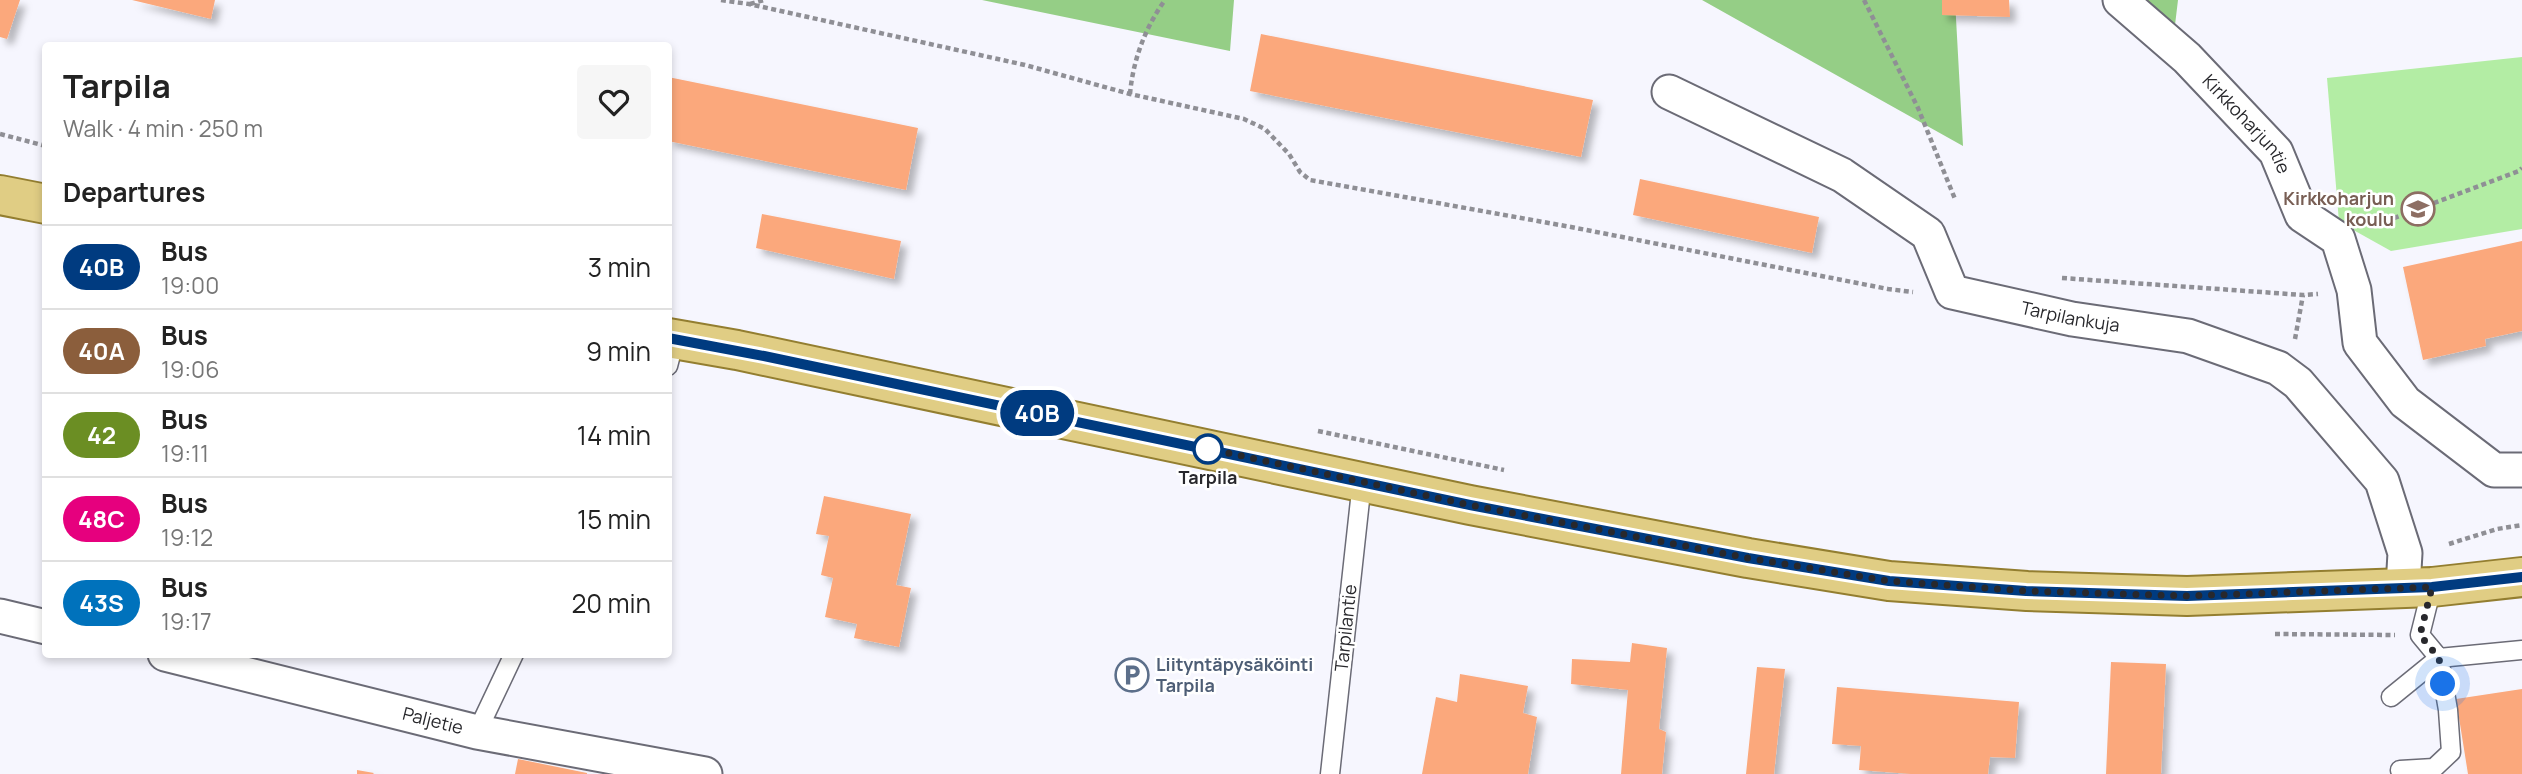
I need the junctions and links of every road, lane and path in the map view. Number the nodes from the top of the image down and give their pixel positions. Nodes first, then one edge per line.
1 (721, 0) edge
2 (764, 0) edge
3 (1165, 0) edge
4 (1864, 0) edge
5 (2120, 0) edge
6 (749, 4) junction
7 (1669, 92) dead end
8 (1130, 94) junction
9 (0, 134) edge
10 (42, 145) edge
11 (2522, 167) edge
12 (0, 195) edge
13 (1955, 199) dead end
14 (42, 203) edge
15 (2338, 239) junction
16 (2052, 277) dead end
17 (2354, 290) junction
18 (1952, 292) junction
19 (672, 348) edge
20 (1315, 430) dead end
21 (2522, 470) edge
22 (1515, 472) dead end
23 (1362, 482) junction
24 (2522, 525) edge
25 (2414, 576) junction
26 (2522, 577) edge
27 (0, 616) edge
28 (42, 625) edge
29 (2522, 650) edge
30 (181, 658) edge
31 (512, 658) edge
32 (2439, 658) junction
33 (2390, 697) dead end
34 (477, 732) junction
35 (2400, 770) dead end
36 (705, 774) edge
37 (1330, 774) edge

1 - 6 path
2 - 6 path
3 - 8 path
4 - 13 path
5 - 15 street, Kirkkoharjuntie
6 - 8 path
7 - 18 street
8 - 18 path
9 - 10 path
11 - 15 path
12 - 14 main road
15 - 17 street
16 - 17 path
17 - 21 street
18 - 25 street, Tarpilankuja
19 - 23 main road
20 - 22 path
23 - 25 main road
23 - 37 lane, Tarpilantie
24 - 25 path
25 - 26 main road
25 - 32 lane
27 - 28 street
29 - 32 lane
30 - 34 street, Paljetie
31 - 34 lane
32 - 33 lane
32 - 35 lane
34 - 36 street, Paljetie

